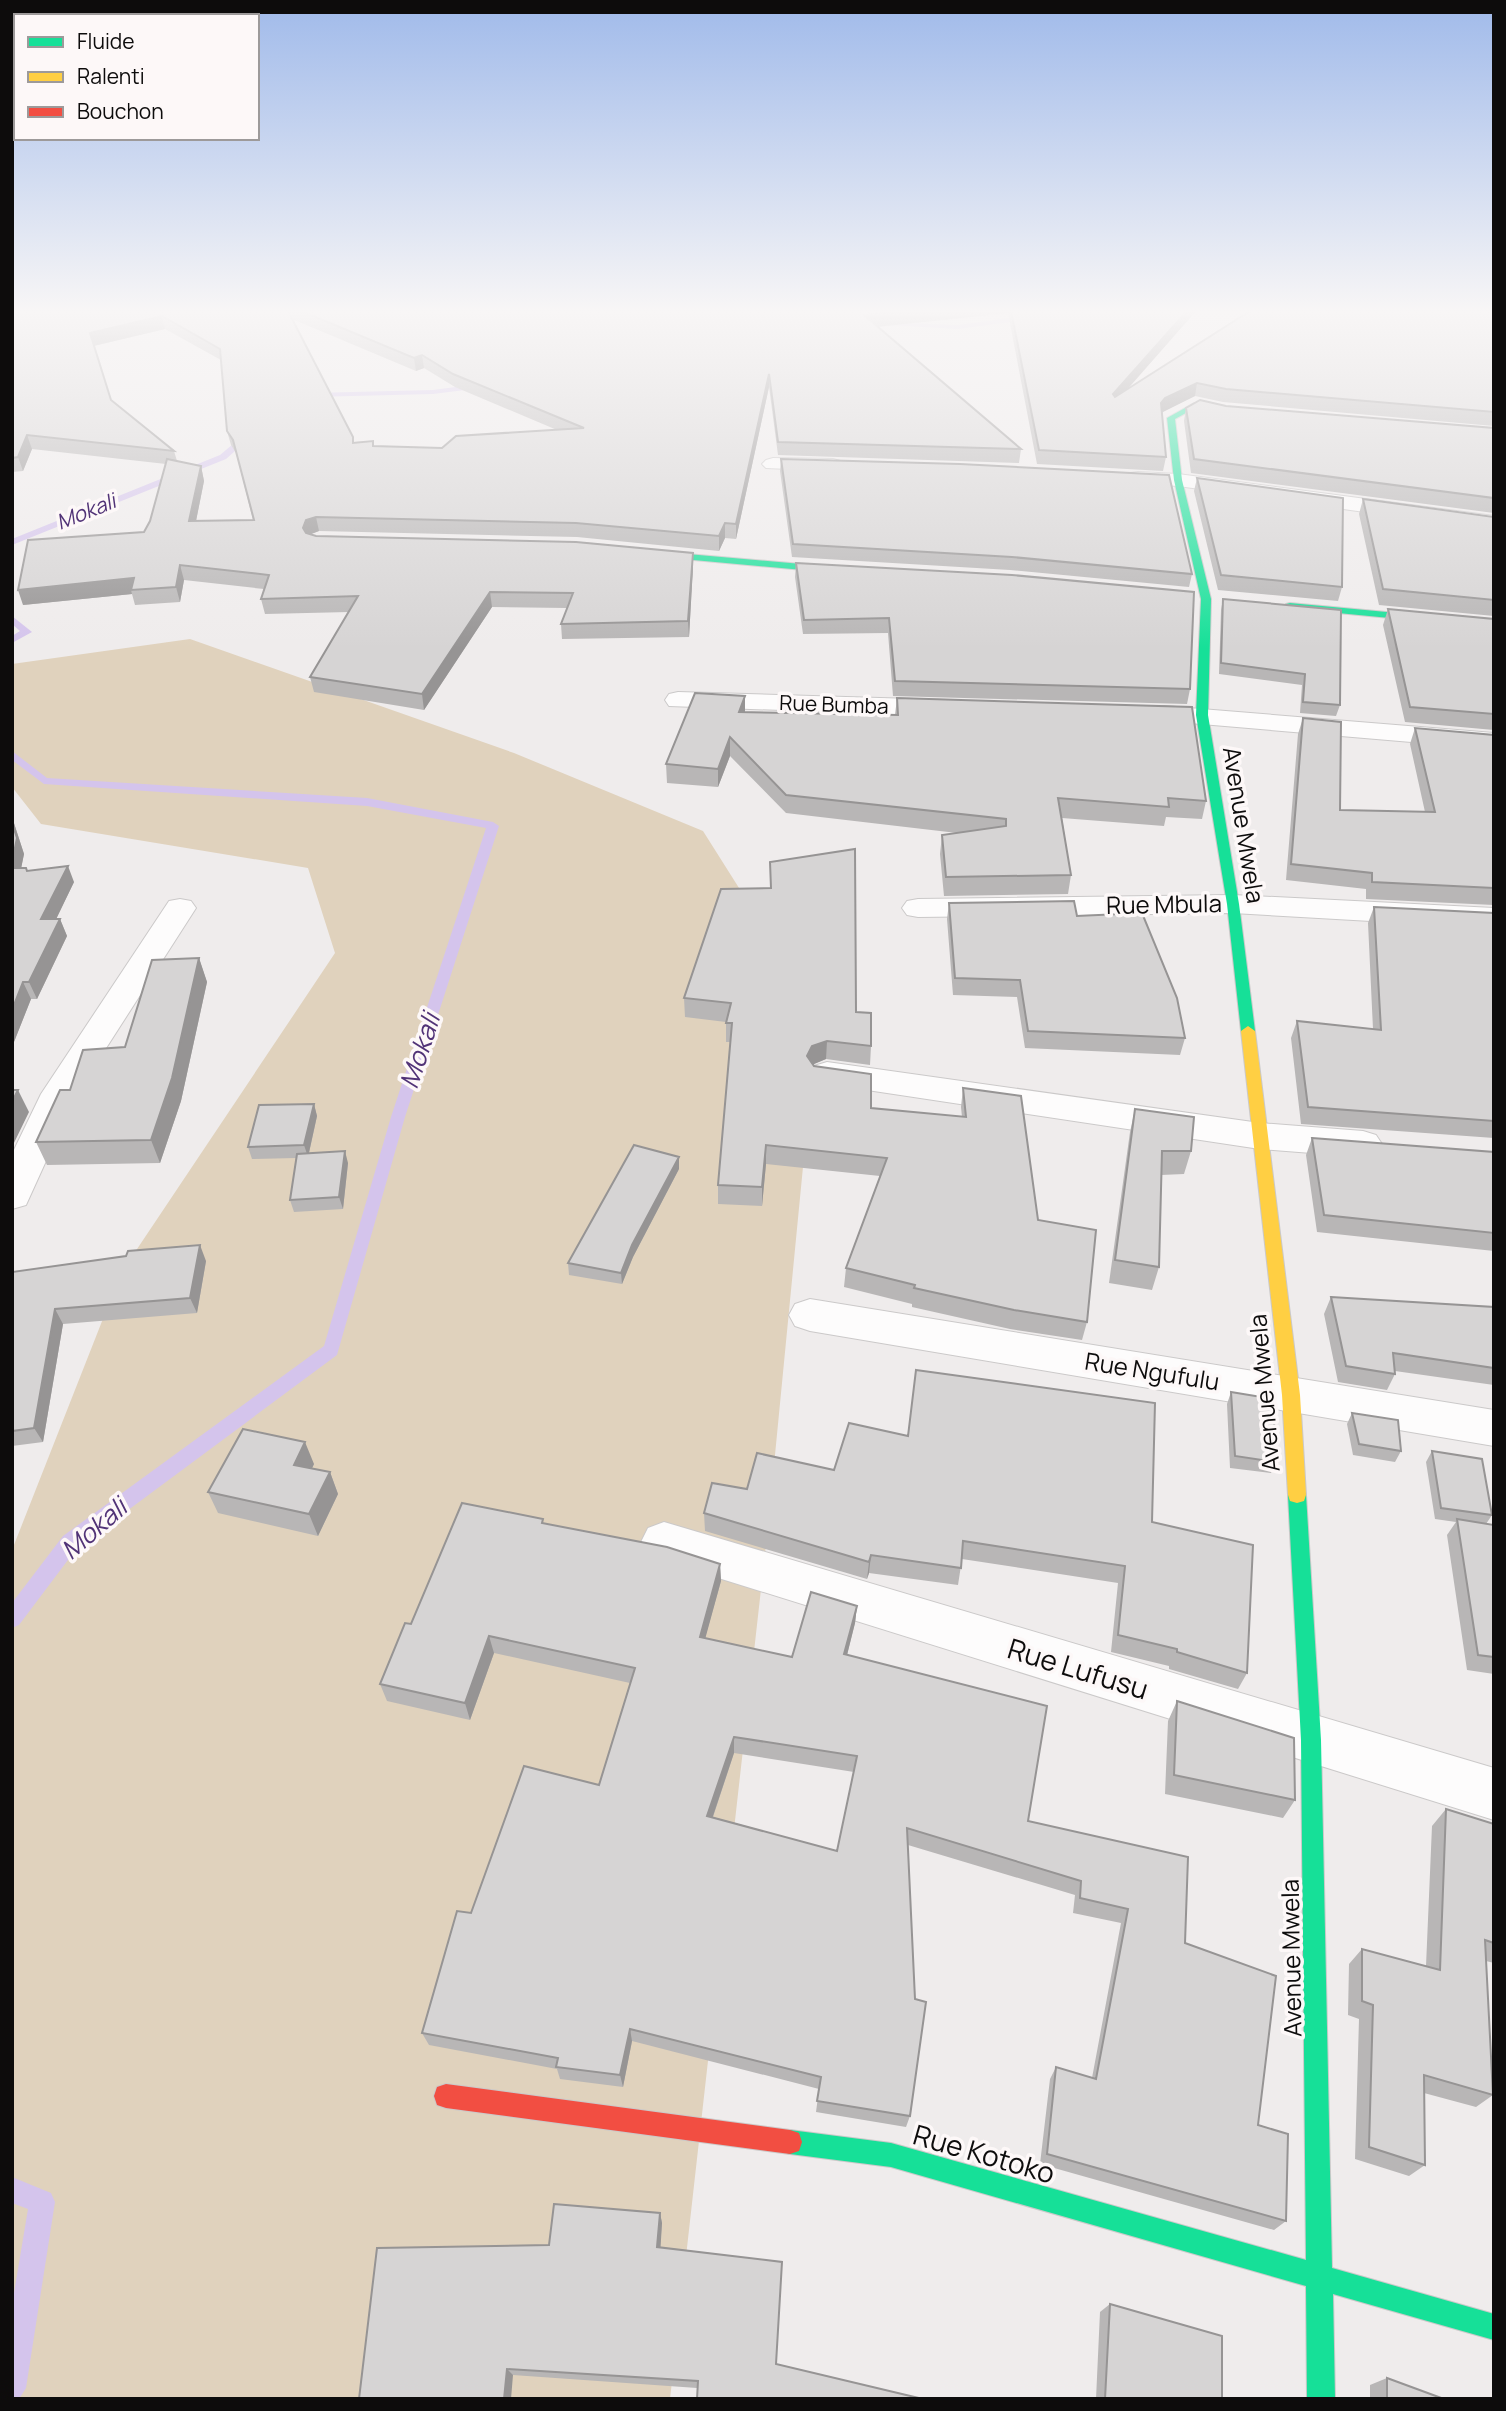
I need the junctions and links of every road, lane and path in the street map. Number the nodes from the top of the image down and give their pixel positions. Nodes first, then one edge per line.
1 (1172, 424) edge
2 (773, 464) dead end
3 (852, 465) edge
4 (1112, 476) edge
5 (1178, 481) junction
6 (1494, 523) edge
7 (619, 551) edge
8 (866, 572) edge
9 (1274, 605) edge
10 (1494, 625) edge
11 (678, 700) dead end
12 (975, 709) edge
13 (1136, 713) edge
14 (1202, 715) junction
15 (1494, 741) edge
16 (1233, 904) junction
17 (180, 908) dead end
18 (918, 908) dead end
19 (1494, 918) edge
20 (827, 1074) edge
21 (1260, 1136) junction
22 (1397, 1147) edge
23 (12, 1195) edge
24 (810, 1315) dead end
25 (1291, 1395) junction
26 (1494, 1428) edge
27 (664, 1542) dead end
28 (1311, 1740) junction
29 (1494, 1794) edge
30 (446, 2096) dead end
31 (1318, 2277) junction
32 (1494, 2327) edge
33 (1321, 2399) edge

1 - 5 street, Avenue Mwela
2 - 3 street
4 - 5 street
5 - 6 street
5 - 14 street, Avenue Mwela
7 - 8 street
9 - 10 street
11 - 12 street, Rue Bumba
13 - 14 street
14 - 15 street
14 - 16 street, Avenue Mwela
16 - 18 street, Rue Mbula
16 - 19 street, Rue Mbula
16 - 21 street, Avenue Mwela
17 - 23 street
20 - 21 street
21 - 22 street
21 - 25 street, Avenue Mwela
24 - 25 street, Rue Ngufulu
25 - 26 street, Rue Ngufulu
25 - 28 street, Avenue Mwela
27 - 28 street, Rue Lufusu
28 - 29 street, Rue Lufusu
28 - 31 street, Avenue Mwela
30 - 31 street, Rue Kotoko
31 - 32 street, Rue Kotoko
31 - 33 street, Avenue Mwela

